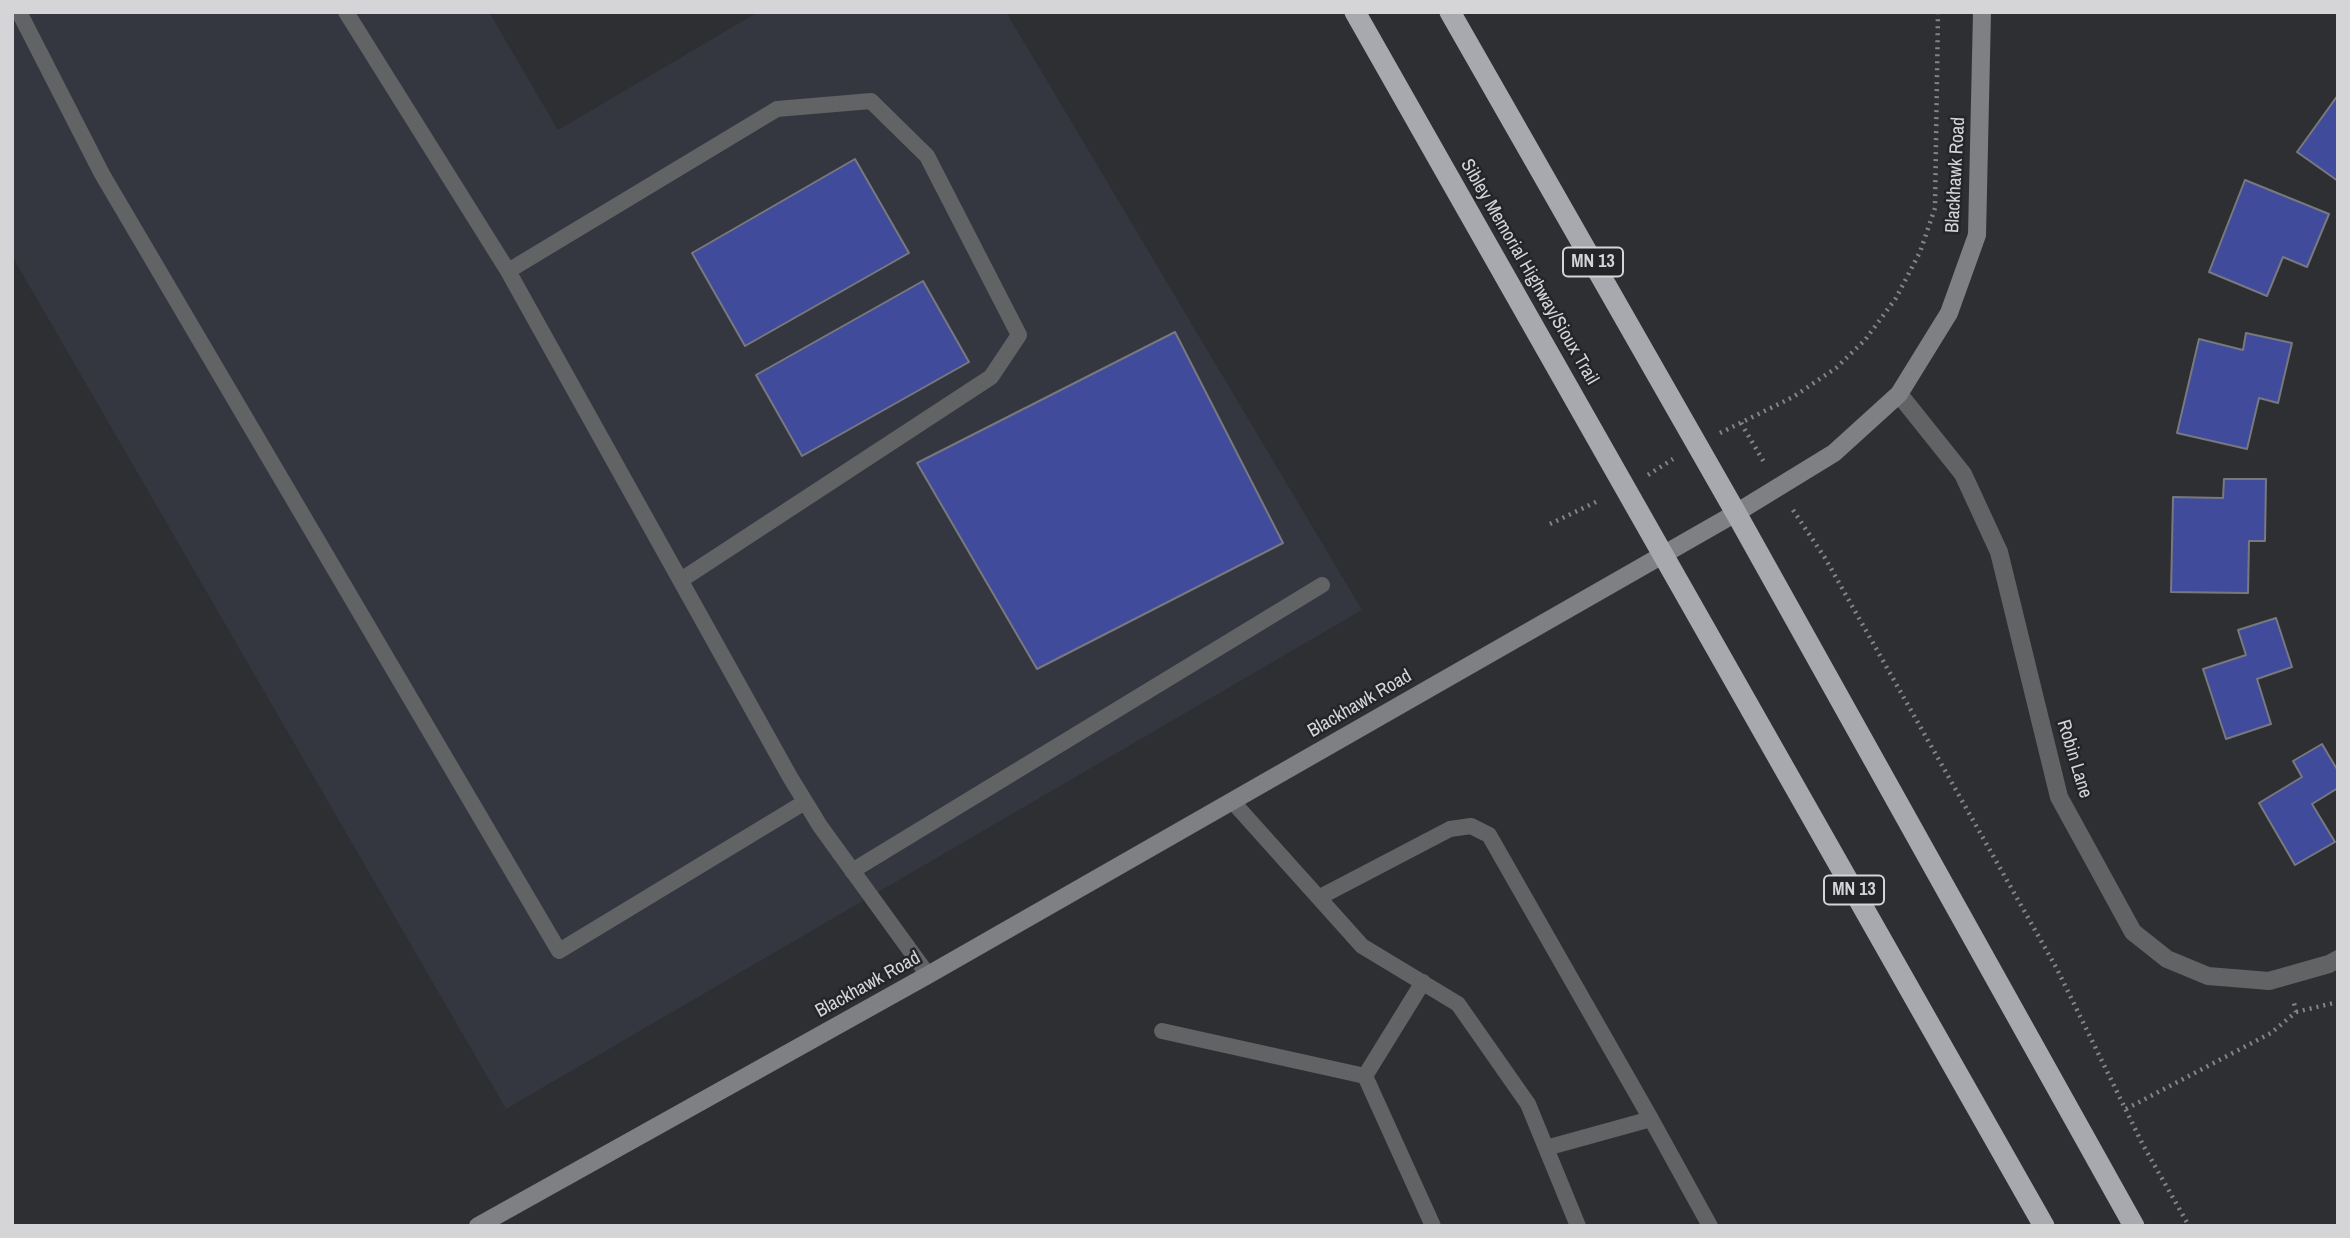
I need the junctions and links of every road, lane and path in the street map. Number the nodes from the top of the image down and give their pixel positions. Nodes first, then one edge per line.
1 (19, 12) edge
2 (346, 12) edge
3 (1355, 12) edge
4 (1451, 12) edge
5 (1938, 12) edge
6 (1982, 12) edge
7 (508, 271) junction
8 (1899, 394) junction
9 (1741, 423) junction
10 (1697, 444) junction
11 (1778, 487) junction
12 (1626, 488) junction
13 (1737, 513) junction
14 (1550, 524) dead end
15 (1664, 554) junction
16 (681, 580) junction
17 (1322, 584) dead end
18 (1232, 801) junction
19 (806, 802) junction
20 (852, 871) junction
21 (1320, 897) junction
22 (2338, 959) edge
23 (928, 975) junction
24 (2289, 975) junction
25 (1423, 982) junction
26 (2338, 1002) edge
27 (2296, 1012) junction
28 (1162, 1031) dead end
29 (1365, 1076) junction
30 (2126, 1109) junction
31 (1651, 1119) junction
32 (1546, 1148) junction
33 (478, 1226) edge
34 (1433, 1226) edge
35 (1578, 1226) edge
36 (1710, 1226) edge
37 (2044, 1226) edge
38 (2134, 1226) edge
39 (2189, 1226) edge

1 - 19 lane
2 - 7 lane
3 - 12 highway, Sibley Memorial Highway/Sioux Trail / MN 13
4 - 10 highway, MN 13
5 - 9 path
6 - 8 street, Blackhawk Road
7 - 16 lane
7 - 16 lane
8 - 11 street, Blackhawk Road
8 - 24 street, Robin Lane
9 - 10 path
9 - 11 path
10 - 12 path
10 - 13 highway, MN 13
11 - 13 street, Blackhawk Road
11 - 30 path
12 - 14 path
12 - 15 highway, Sibley Memorial Highway/Sioux Trail / MN 13
13 - 15 street, Blackhawk Road
13 - 38 highway, MN 13
15 - 18 street, Blackhawk Road
15 - 37 highway, MN 13
16 - 19 lane
17 - 20 lane
18 - 21 lane
18 - 23 street, Blackhawk Road
19 - 20 lane
20 - 23 lane
21 - 25 lane
21 - 31 lane
22 - 24 street, Robin Lane
23 - 33 street, Blackhawk Road
24 - 27 path
25 - 29 lane
25 - 32 lane
26 - 27 path
27 - 30 path
28 - 29 lane
29 - 34 lane
30 - 39 path
31 - 32 lane
31 - 36 lane
32 - 35 lane

